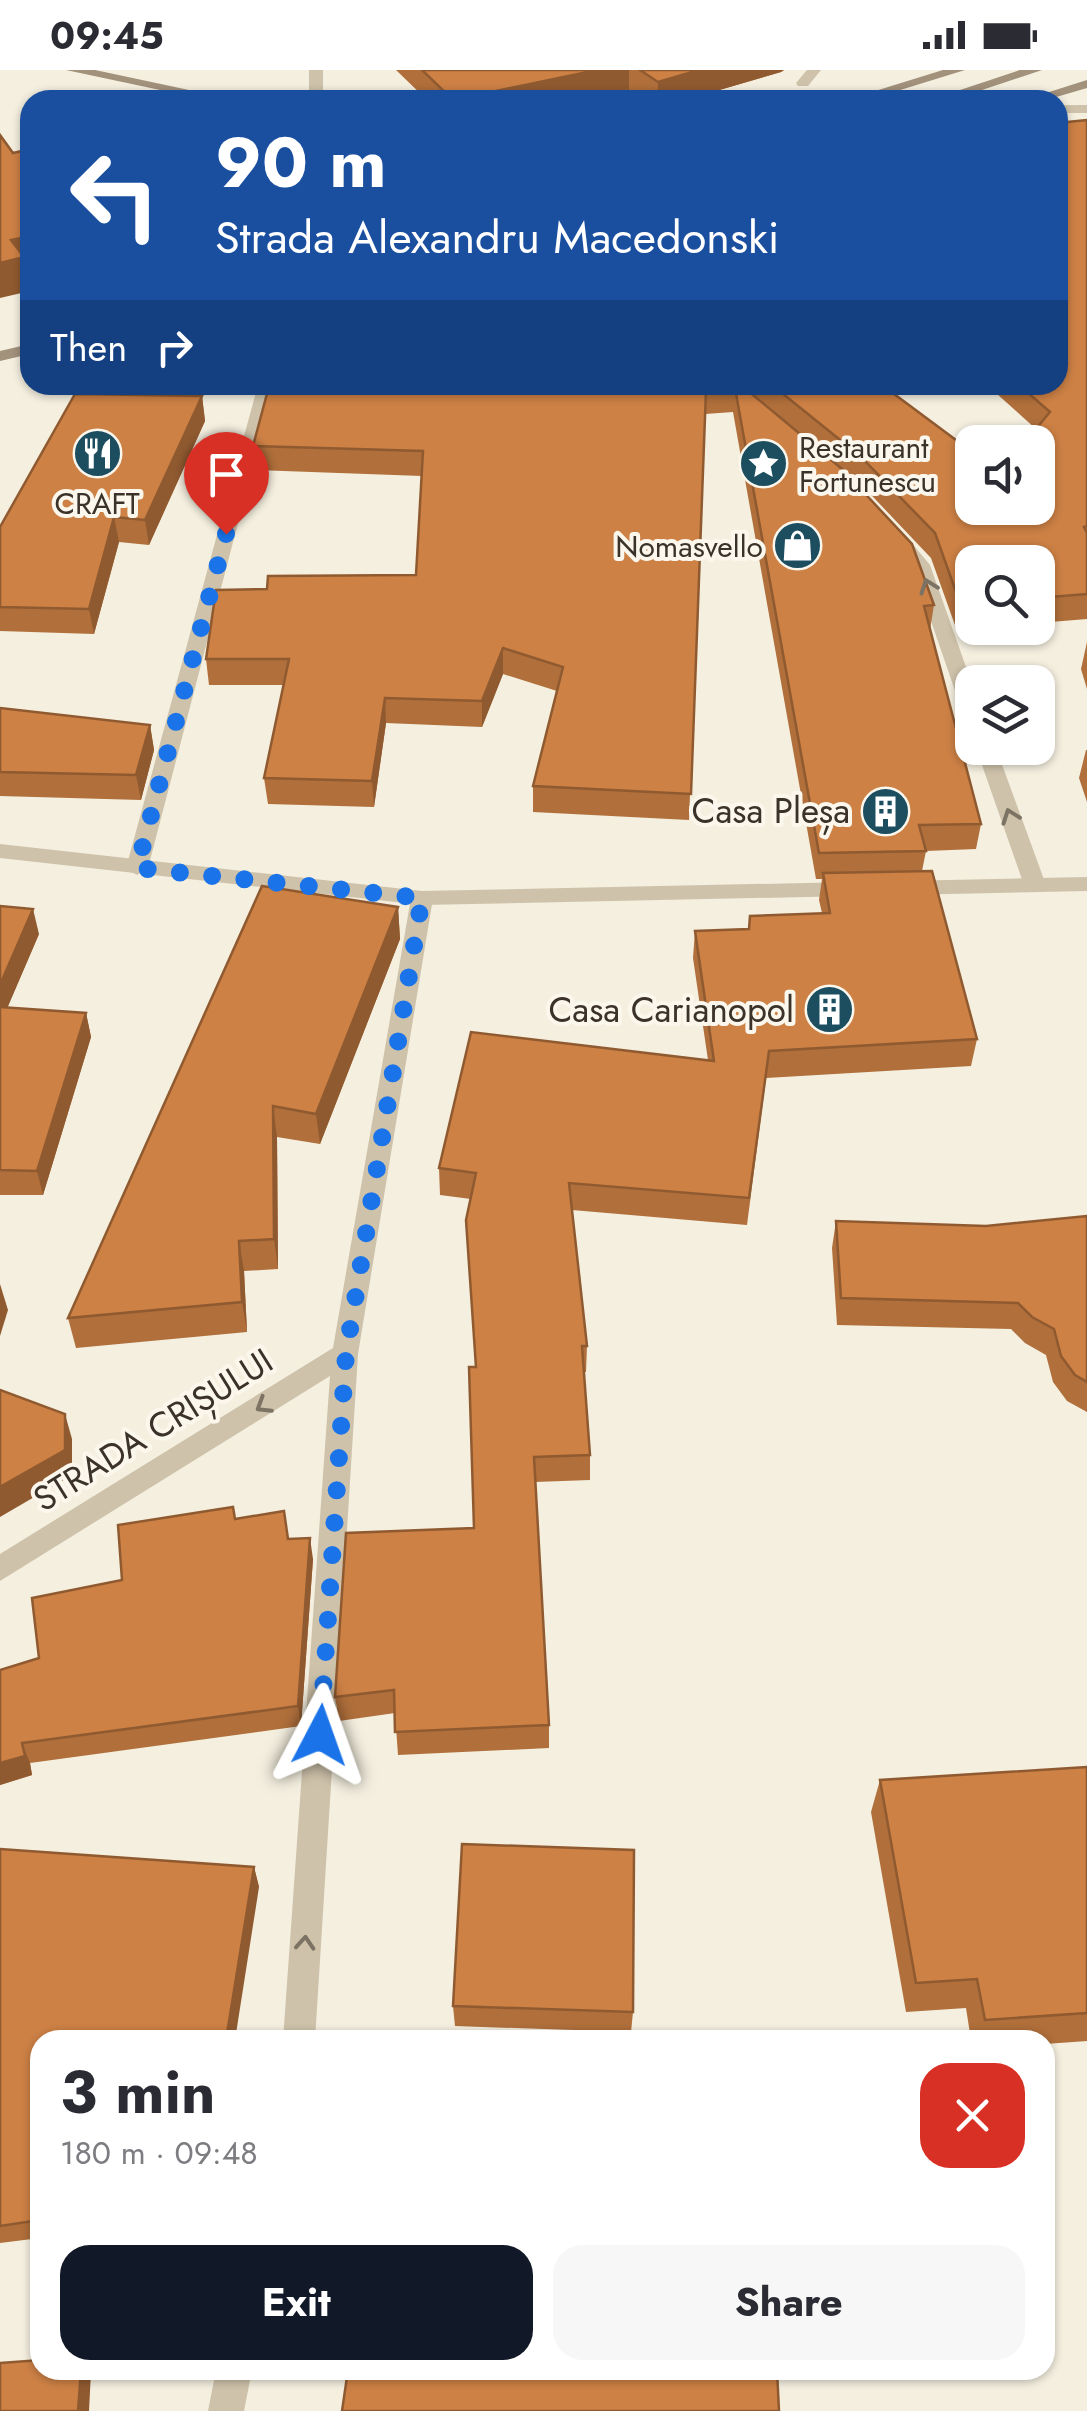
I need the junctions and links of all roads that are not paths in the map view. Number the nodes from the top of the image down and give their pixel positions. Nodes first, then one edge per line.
1 (74, 70) edge
2 (814, 70) edge
3 (958, 70) edge
4 (1035, 70) edge
5 (803, 82) dead end
6 (177, 90) edge
7 (888, 90) edge
8 (969, 90) edge
9 (263, 395) edge
10 (885, 524) edge
11 (956, 665) edge
12 (992, 765) edge
13 (0, 851) edge
14 (137, 868) junction
15 (1087, 884) edge
16 (1035, 885) junction
17 (422, 898) junction
18 (346, 1354) junction
19 (0, 1569) edge
20 (300, 2030) edge
21 (232, 2380) edge
22 (226, 2411) edge

1 - 6 main road
2 - 5 street
3 - 7 main road
4 - 8 main road
9 - 14 street
11 -> 10 street
16 -> 12 street
13 - 14 street
14 - 17 street
15 - 16 street
16 - 17 street
17 - 18 street
18 -> 19 street, STRADA CRIȘULUI
20 -> 18 street
21 - 22 street

